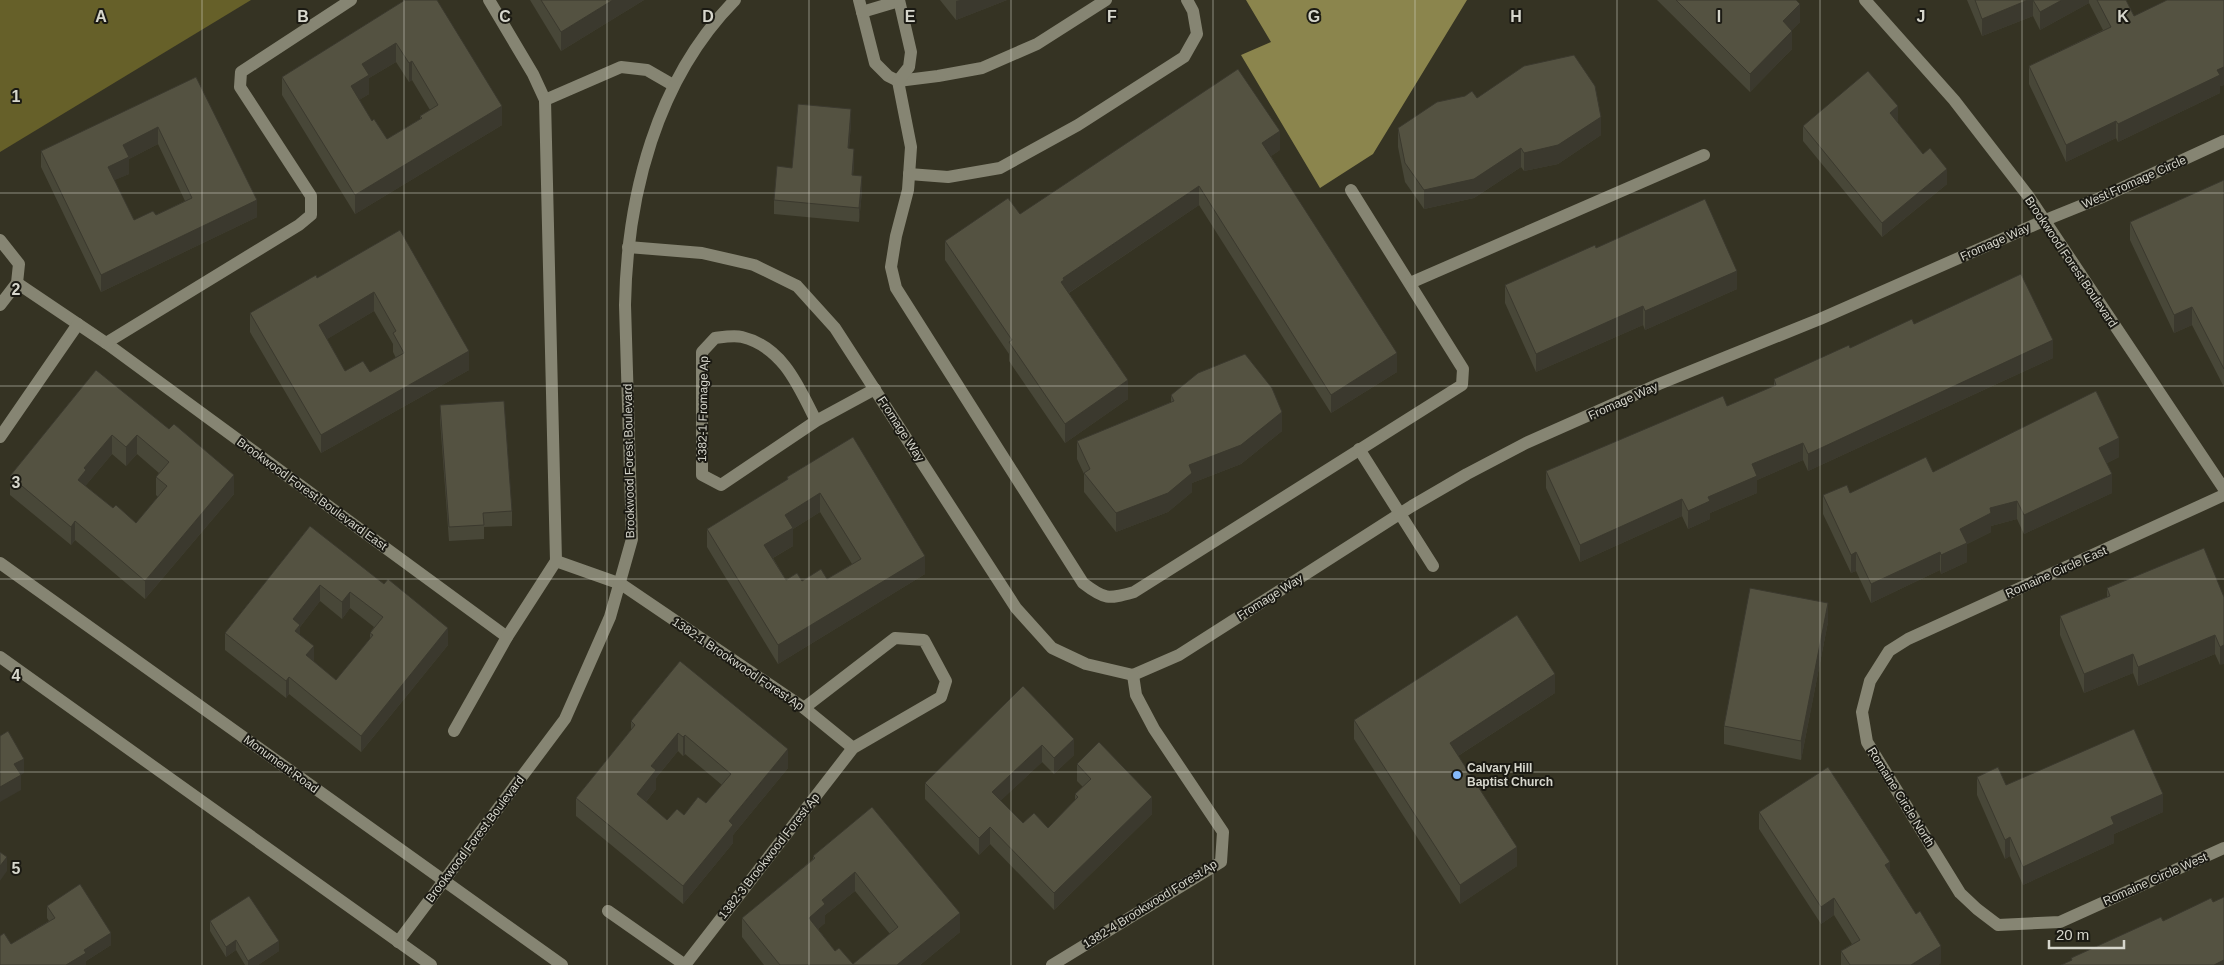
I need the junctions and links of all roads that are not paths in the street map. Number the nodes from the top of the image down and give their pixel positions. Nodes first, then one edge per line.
1 (351, 0) edge
2 (489, 0) edge
3 (734, 0) edge
4 (899, 0) edge
5 (1106, 0) edge
6 (1187, 0) edge
7 (1865, 0) edge
8 (861, 6) edge
9 (898, 81) junction
10 (674, 86) junction
11 (544, 100) junction
12 (2224, 141) edge
13 (1704, 155) dead end
14 (909, 174) junction
15 (1351, 190) dead end
16 (2043, 220) junction
17 (0, 240) edge
18 (628, 247) junction
19 (1410, 283) junction
20 (16, 284) junction
21 (0, 306) edge
22 (78, 324) junction
23 (106, 343) junction
24 (875, 389) junction
25 (816, 421) junction
26 (0, 437) edge
27 (1358, 450) junction
28 (2224, 489) edge
29 (2224, 495) edge
30 (1400, 514) junction
31 (556, 561) junction
32 (0, 563) edge
33 (1433, 566) dead end
34 (620, 584) junction
35 (506, 637) junction
36 (1889, 652) joint
37 (0, 657) edge
38 (1133, 675) junction
39 (804, 708) junction
40 (454, 731) dead end
41 (853, 748) junction
42 (2224, 848) edge
43 (443, 880) junction
44 (608, 911) dead end
45 (1998, 925) joint
46 (398, 942) junction
47 (431, 965) edge
48 (562, 965) edge
49 (686, 965) edge
50 (1052, 965) edge

1 - 23 street
2 - 11 street
3 - 10 street, Brookwood Forest Boulevard
4 - 8 street
4 - 9 street
5 - 9 street
6 - 14 street
7 - 16 street, Brookwood Forest Boulevard
8 - 9 street
9 - 14 street
10 - 11 street
10 - 18 street, Brookwood Forest Boulevard
11 - 31 street
12 - 16 street, West Fromage Circle
13 - 19 street
14 - 27 street
15 - 19 street
16 - 28 street, Brookwood Forest Boulevard
16 - 30 street, Fromage Way
17 - 20 street
18 - 24 street, Fromage Way
18 - 34 street, Brookwood Forest Boulevard
19 - 27 street
20 - 21 street
20 - 22 street, Brookwood Forest Boulevard East
22 - 23 street, Brookwood Forest Boulevard East
22 - 26 street
23 - 35 street, Brookwood Forest Boulevard East
24 - 25 street, 1382-1 Fromage Ap
24 - 38 street, Fromage Way
25 - 25 street, 1382-1 Fromage Ap
27 - 30 street
29 - 36 street, Romaine Circle East
30 - 33 street
30 - 38 street, Fromage Way
31 - 34 street, 1382-1 Brookwood Forest Ap
31 - 35 street
32 - 43 street, Monument Road
34 - 39 street, 1382-1 Brookwood Forest Ap
34 - 43 street, Brookwood Forest Boulevard
35 - 40 street
36 - 45 street, Romaine Circle North
37 - 46 street
38 - 50 street, 1382-4 Brookwood Forest Ap
39 - 41 street, 1382-1 Brookwood Forest Ap
39 - 41 street
41 - 49 street, 1382-3 Brookwood Forest Ap
42 - 45 street, Romaine Circle West
43 - 46 street, Brookwood Forest Boulevard
43 - 48 street, Monument Road
44 - 49 street
46 - 47 street

